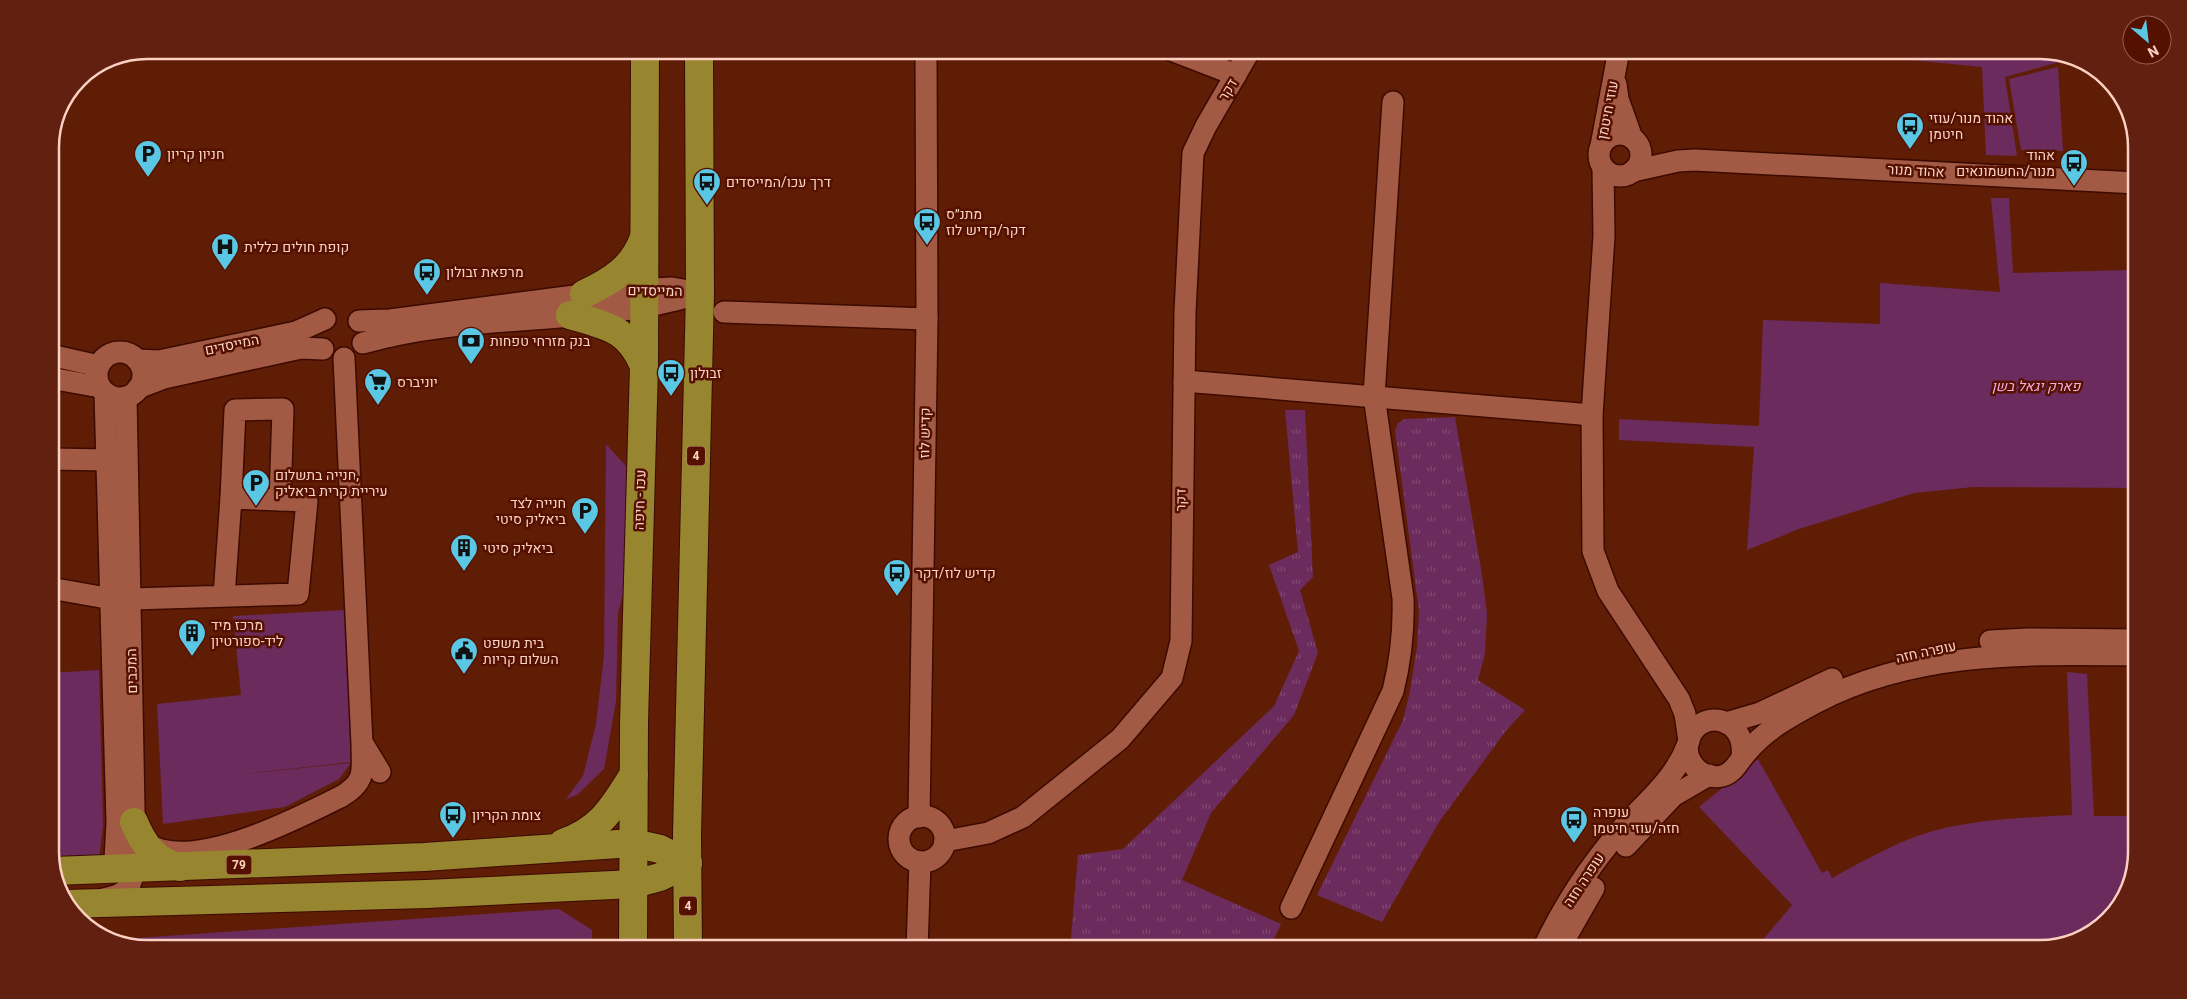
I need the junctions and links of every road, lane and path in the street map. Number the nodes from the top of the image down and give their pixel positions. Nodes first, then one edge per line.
1 (645, 59) edge
2 (699, 59) edge
3 (926, 59) edge
4 (1194, 59) edge
5 (1245, 59) edge
6 (1618, 59) edge
7 (1615, 74) junction
8 (1236, 75) junction
9 (1394, 102) dead end
10 (1634, 139) junction
11 (1601, 146) junction
12 (1695, 160) junction
13 (1603, 168) junction
14 (1630, 173) junction
15 (2128, 183) edge
16 (645, 235) junction
17 (1604, 236) junction
18 (700, 293) junction
19 (644, 298) junction
20 (577, 305) junction
21 (724, 312) dead end
22 (325, 320) junction
23 (927, 320) junction
24 (359, 321) junction
25 (363, 343) junction
26 (323, 349) junction
27 (59, 357) edge
28 (344, 358) junction
29 (137, 360) junction
30 (99, 366) junction
31 (644, 366) junction
32 (59, 380) edge
33 (1184, 381) junction
34 (103, 390) junction
35 (132, 392) junction
36 (1374, 396) junction
37 (1592, 415) junction
38 (59, 460) edge
39 (108, 460) junction
40 (231, 498) junction
41 (280, 500) junction
42 (59, 589) edge
43 (224, 596) junction
44 (122, 599) junction
45 (2128, 640) edge
46 (2128, 655) edge
47 (1668, 679) junction
48 (1721, 722) junction
49 (1688, 743) junction
50 (362, 744) junction
51 (1742, 757) junction
52 (380, 772) dead end
53 (635, 773) junction
54 (1709, 775) junction
55 (919, 817) junction
56 (140, 832) junction
57 (945, 841) junction
58 (633, 843) junction
59 (536, 850) junction
60 (920, 862) junction
61 (688, 863) junction
62 (180, 867) junction
63 (122, 868) junction
64 (60, 871) edge
65 (634, 884) junction
66 (576, 886) junction
67 (75, 902) edge
68 (75, 903) edge
69 (1291, 908) dead end
70 (629, 940) edge
71 (632, 940) edge
72 (688, 940) edge
73 (917, 940) edge
74 (1547, 940) edge
75 (1565, 940) edge

1 - 16 highway, עכו - חיפה
2 - 18 highway, 4
3 - 23 street, קדיש לוז
4 - 8 street
5 - 8 street, דקר
6 - 7 street, עוזי חיטמן
7 - 10 street, עוזי חיטמן
7 - 11 street, עוזי חיטמן
8 - 33 street, דקר
9 - 36 street
10 - 11 street
10 - 12 street, אהוד מנור
10 - 14 street
11 - 13 street
12 - 14 street, אהוד מנור
12 - 15 street, אהוד מנור
13 - 14 street
13 - 17 street
14 - 17 street
16 - 19 highway, עכו - חיפה
16 - 20 highway
17 - 37 street
18 - 19 street, המייסדים
18 - 61 highway, 4
19 - 20 street, המייסדים
19 - 31 highway, עכו - חיפה
20 - 24 street, המייסדים
20 - 25 street, המייסדים
20 - 31 highway
21 - 23 street
22 - 24 street
22 - 26 street
22 - 29 street, המייסדים
23 - 55 street, קדיש לוז
24 - 25 street
25 - 28 street
26 - 28 street
26 - 35 street, המייסדים
27 - 30 street
28 - 50 street
29 - 30 street
29 - 35 street
30 - 34 street
31 - 53 highway, עכו - חיפה
32 - 34 street
33 - 36 street
33 - 57 street, דקר
34 - 35 street
34 - 39 street, המכבים
35 - 44 street, המכבים
36 - 37 street
36 - 69 street
37 - 47 street
38 - 39 street
39 - 44 street, המכבים
40 - 41 street
40 - 41 street
40 - 43 street
41 - 43 street
42 - 44 street
43 - 44 street
44 - 56 street, המכבים
44 - 63 street, המכבים
45 - 48 street, עופרה חזה
46 - 51 street, עופרה חזה
47 - 48 street
47 - 49 street
48 - 49 street
48 - 51 street
49 - 54 street
49 - 74 street, עופרה חזה
50 - 52 street
50 - 56 street
51 - 54 street
53 - 58 highway, עכו - חיפה
53 - 59 highway
54 - 75 street, עופרה חזה
55 - 57 street
55 - 60 street
56 - 62 highway
56 - 63 street, המכבים
57 - 60 street
58 - 59 highway, 79
58 - 61 highway, 79
58 - 65 highway, עכו - חיפה
59 - 62 highway, 79
60 - 73 street
61 - 65 highway
61 - 72 highway, 4
62 - 63 highway, 79
63 - 64 highway, 79
63 - 67 street, המכבים
65 - 66 highway
65 - 71 highway, עכו - חיפה
66 - 68 highway
66 - 70 highway

